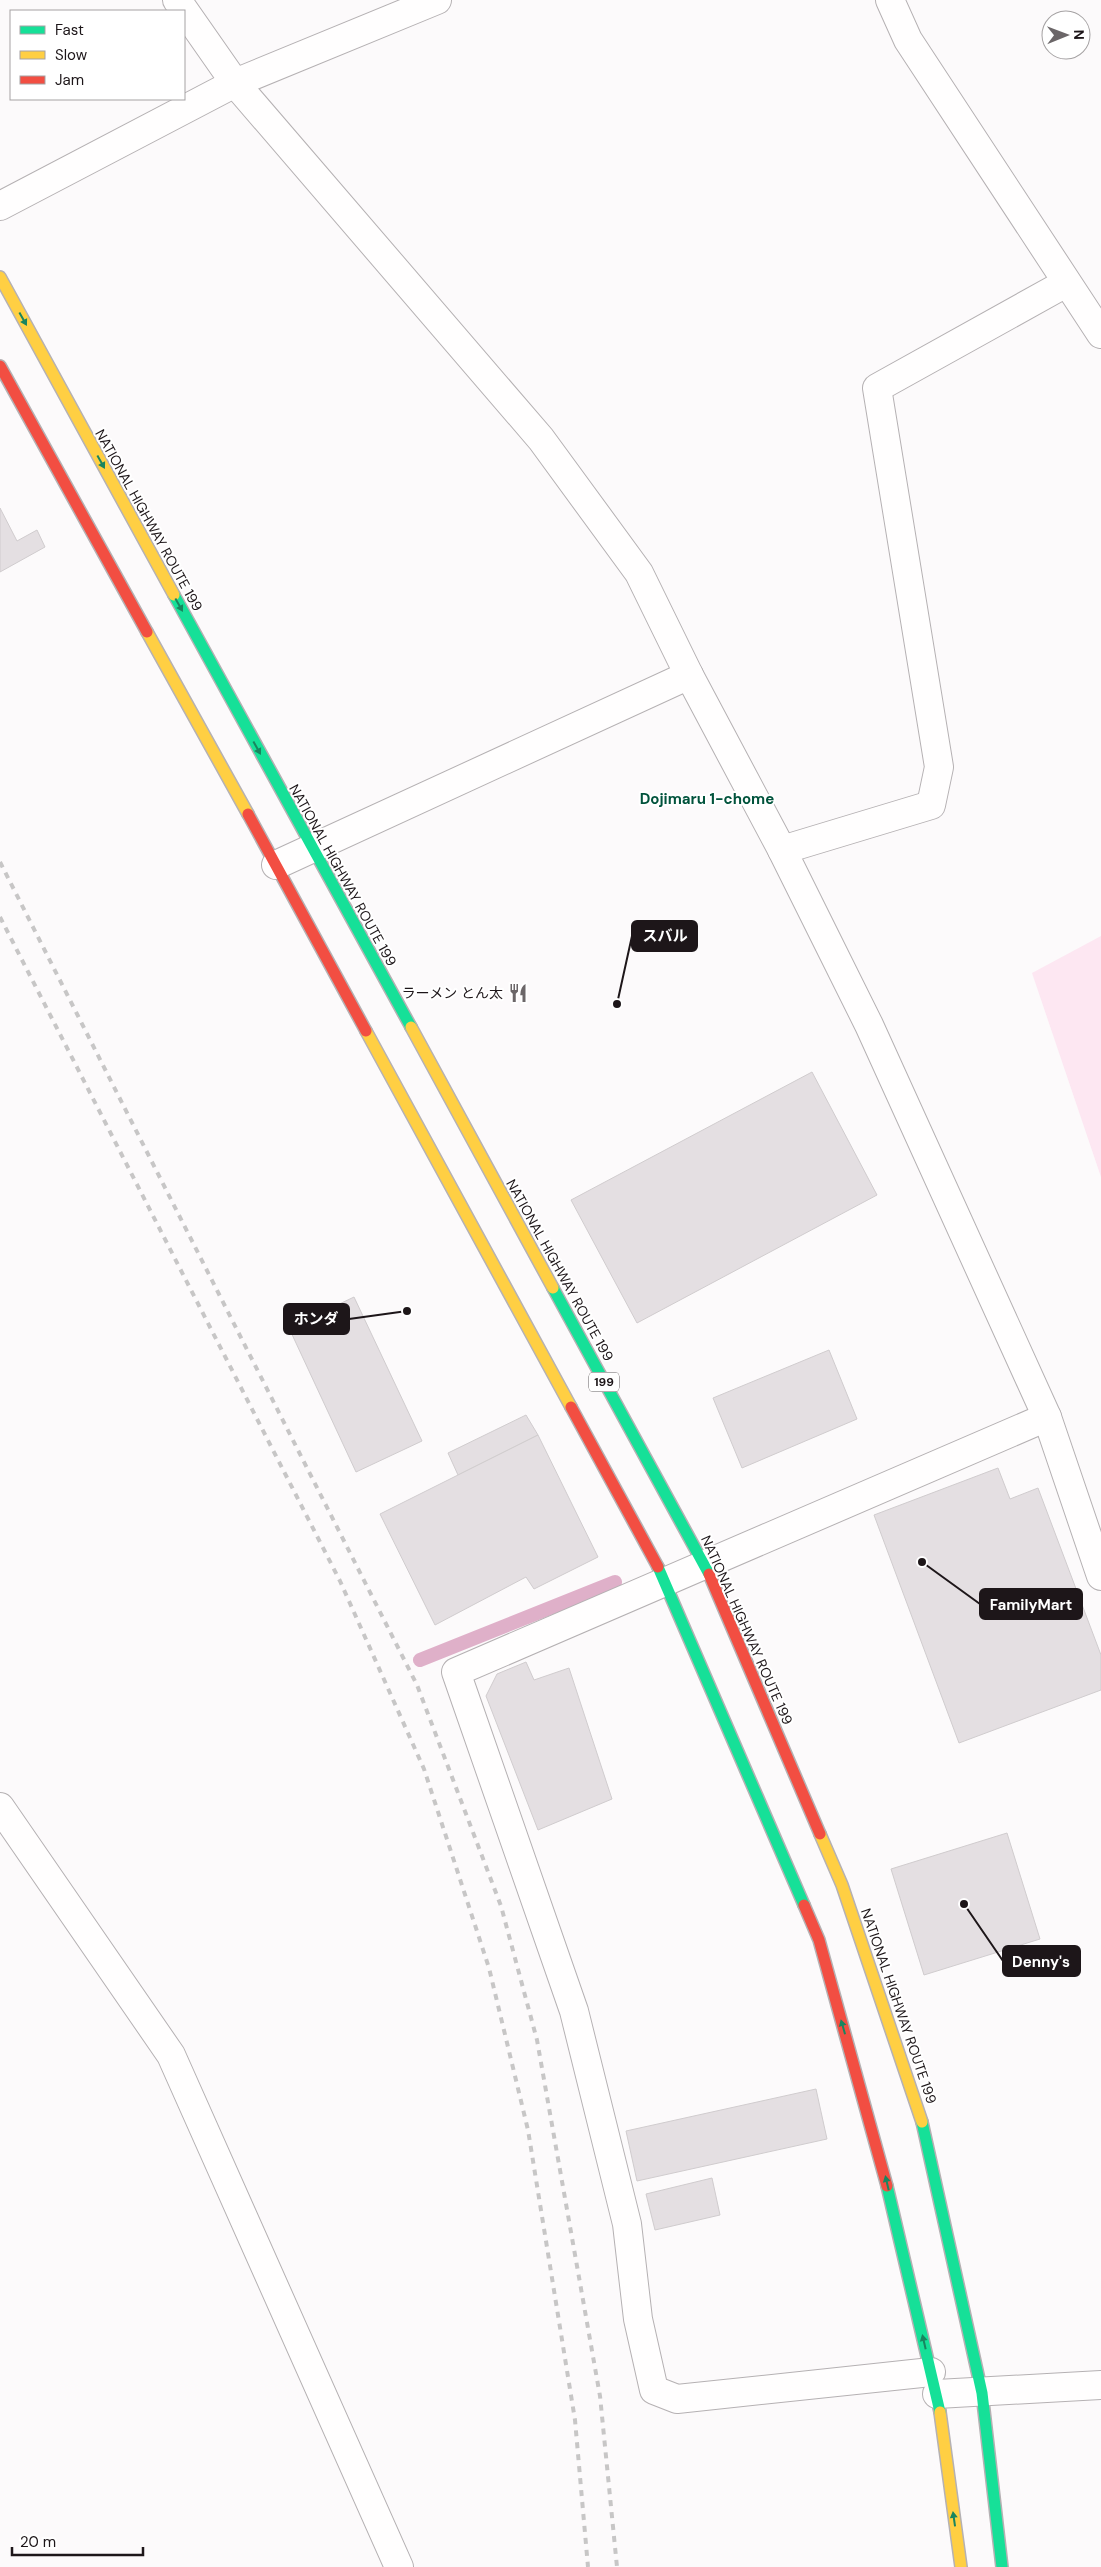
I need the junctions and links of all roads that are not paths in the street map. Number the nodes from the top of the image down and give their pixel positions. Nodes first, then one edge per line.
1 (437, 0) edge
2 (890, 0) edge
3 (185, 11) edge
4 (235, 83) junction
5 (0, 206) edge
6 (0, 277) edge
7 (1066, 283) junction
8 (1101, 334) edge
9 (0, 366) edge
10 (689, 675) junction
11 (312, 850) junction
12 (782, 850) junction
13 (276, 865) junction
14 (1047, 1417) junction
15 (705, 1566) junction
16 (1101, 1576) edge
17 (666, 1582) junction
18 (0, 1807) edge
19 (934, 2383) junction
20 (1101, 2386) edge
21 (982, 2393) junction
22 (400, 2567) edge
23 (961, 2567) edge
24 (1002, 2567) edge

1 - 4 street
2 - 7 street
3 - 4 street
4 - 5 street
4 - 10 street
6 -> 11 highway, NATIONAL HIGHWAY ROUTE 199 / 199
7 - 8 street
7 - 12 street
9 - 13 highway
10 - 11 street
10 - 12 street
11 - 13 street
11 - 15 highway, NATIONAL HIGHWAY ROUTE 199 / 199
12 - 14 street
13 - 17 highway
14 - 15 street
14 - 16 street
15 - 17 street
15 - 21 highway, NATIONAL HIGHWAY ROUTE 199 / 199
19 -> 17 highway
17 - 19 street
18 - 22 street
19 - 21 street
23 -> 19 highway
20 - 21 street
21 - 24 highway, NATIONAL HIGHWAY ROUTE 199 / 199

